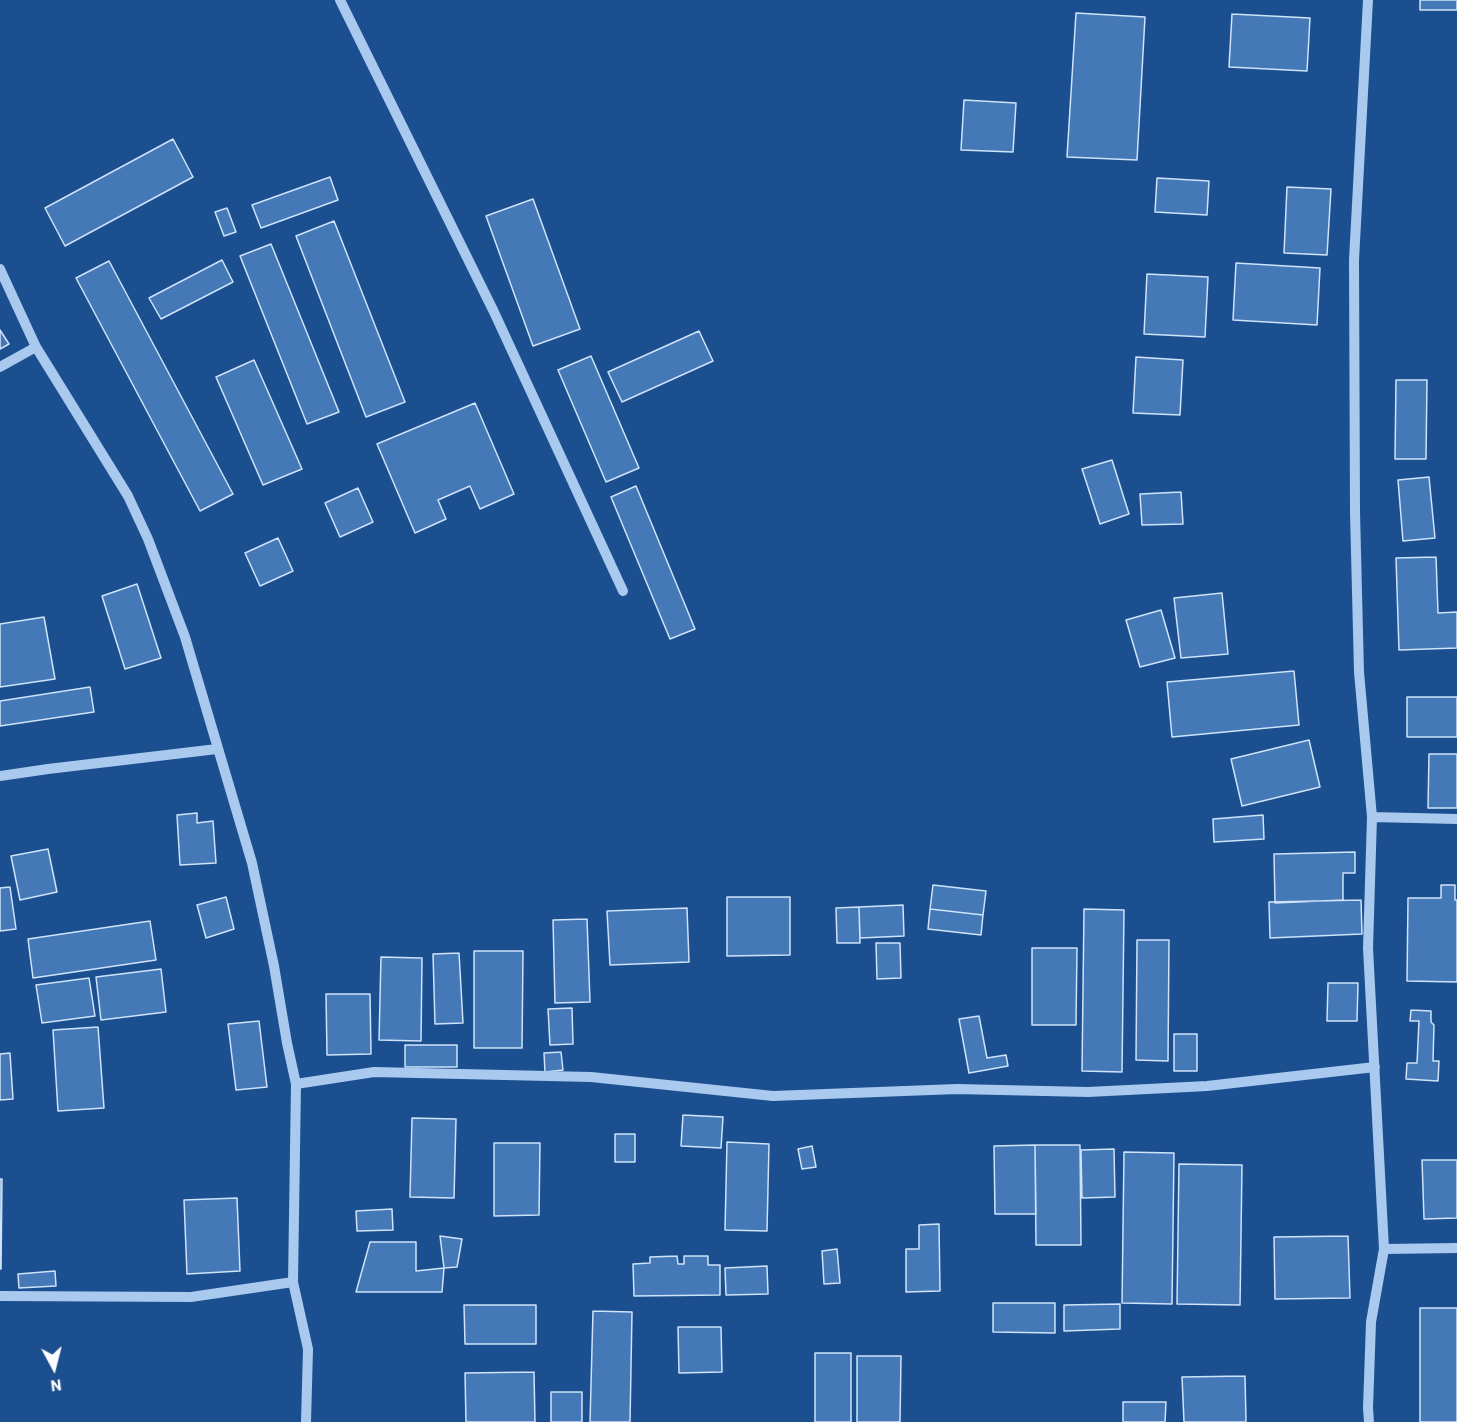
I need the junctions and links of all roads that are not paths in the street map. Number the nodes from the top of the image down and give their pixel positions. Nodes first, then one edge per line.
1 (340, 0) edge
2 (1368, 0) edge
3 (0, 269) edge
4 (3, 285) edge
5 (36, 347) junction
6 (0, 367) edge
7 (623, 591) dead end
8 (217, 749) junction
9 (0, 776) edge
10 (1372, 818) junction
11 (1457, 819) edge
12 (1376, 1067) junction
13 (296, 1084) junction
14 (1457, 1248) edge
15 (1384, 1249) junction
16 (293, 1282) junction
17 (0, 1296) edge
18 (306, 1422) edge
19 (1369, 1422) edge

1 - 7 street
2 - 10 street
3 - 4 street
4 - 5 street
5 - 6 street
5 - 8 street
8 - 9 street
8 - 13 street
10 - 11 street
10 - 12 street
12 - 13 street
12 - 15 street
13 - 16 street
14 - 15 street
15 - 19 street
16 - 17 street
16 - 18 street

